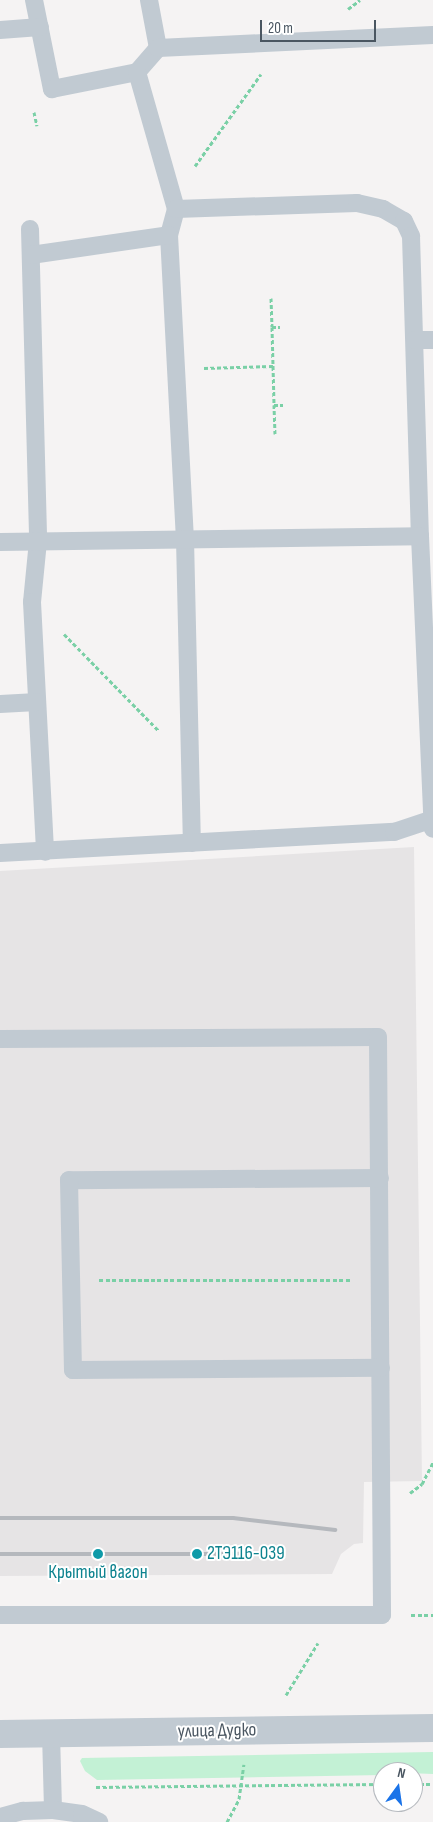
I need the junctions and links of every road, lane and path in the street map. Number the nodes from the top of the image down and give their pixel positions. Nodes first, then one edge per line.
1 (34, 0) edge
2 (149, 0) edge
3 (40, 27) junction
4 (0, 30) edge
5 (433, 35) edge
6 (158, 48) junction
7 (264, 71) dead end
8 (137, 72) junction
9 (176, 209) junction
10 (30, 229) dead end
11 (169, 235) junction
12 (31, 254) junction
13 (271, 298) dead end
14 (272, 327) junction
15 (280, 327) dead end
16 (415, 340) junction
17 (433, 340) edge
18 (273, 366) junction
19 (176, 369) junction
20 (274, 405) junction
21 (283, 405) dead end
22 (275, 434) dead end
23 (420, 536) junction
24 (185, 538) junction
25 (38, 541) junction
26 (0, 542) edge
27 (32, 602) junction
28 (37, 702) junction
29 (0, 704) edge
30 (190, 762) junction
31 (432, 823) edge
32 (192, 843) junction
33 (45, 852) junction
34 (0, 853) edge
35 (0, 1039) edge
36 (380, 1178) junction
37 (71, 1280) junction
38 (381, 1280) junction
39 (381, 1368) junction
40 (0, 1615) edge
41 (332, 1615) junction
42 (286, 1694) dead end
43 (433, 1728) edge
44 (51, 1733) junction
45 (0, 1734) edge
46 (242, 1772) dead end
47 (373, 1784) edge
48 (52, 1786) junction
49 (240, 1787) junction
50 (52, 1810) junction
51 (0, 1817) edge
52 (99, 1822) edge
53 (226, 1822) edge

1 - 3 lane
2 - 6 lane
3 - 4 lane
3 - 8 lane
5 - 6 lane
6 - 8 lane
7 - 9 path
8 - 9 lane
9 - 11 lane
9 - 16 lane
10 - 12 lane
11 - 12 lane
11 - 19 lane
12 - 25 lane
13 - 14 path
14 - 15 path
14 - 18 path
16 - 17 lane
16 - 23 lane
18 - 19 path
18 - 20 path
19 - 24 lane
20 - 21 path
20 - 22 path
23 - 24 lane
23 - 31 lane
24 - 25 lane
24 - 30 lane
25 - 26 lane
25 - 27 lane
27 - 28 lane
27 - 30 path
28 - 29 lane
28 - 33 lane
30 - 32 lane
31 - 32 lane
32 - 33 lane
33 - 34 lane
35 - 36 lane
36 - 37 lane
36 - 38 lane
37 - 38 path
37 - 39 lane
38 - 39 lane
39 - 41 lane
40 - 41 lane
41 - 42 path
43 - 44 street, улица Дудко
44 - 45 street, улица Дудко
44 - 48 lane
46 - 49 path
47 - 49 path
48 - 49 path
48 - 50 lane
49 - 53 path
50 - 51 lane
50 - 52 lane

